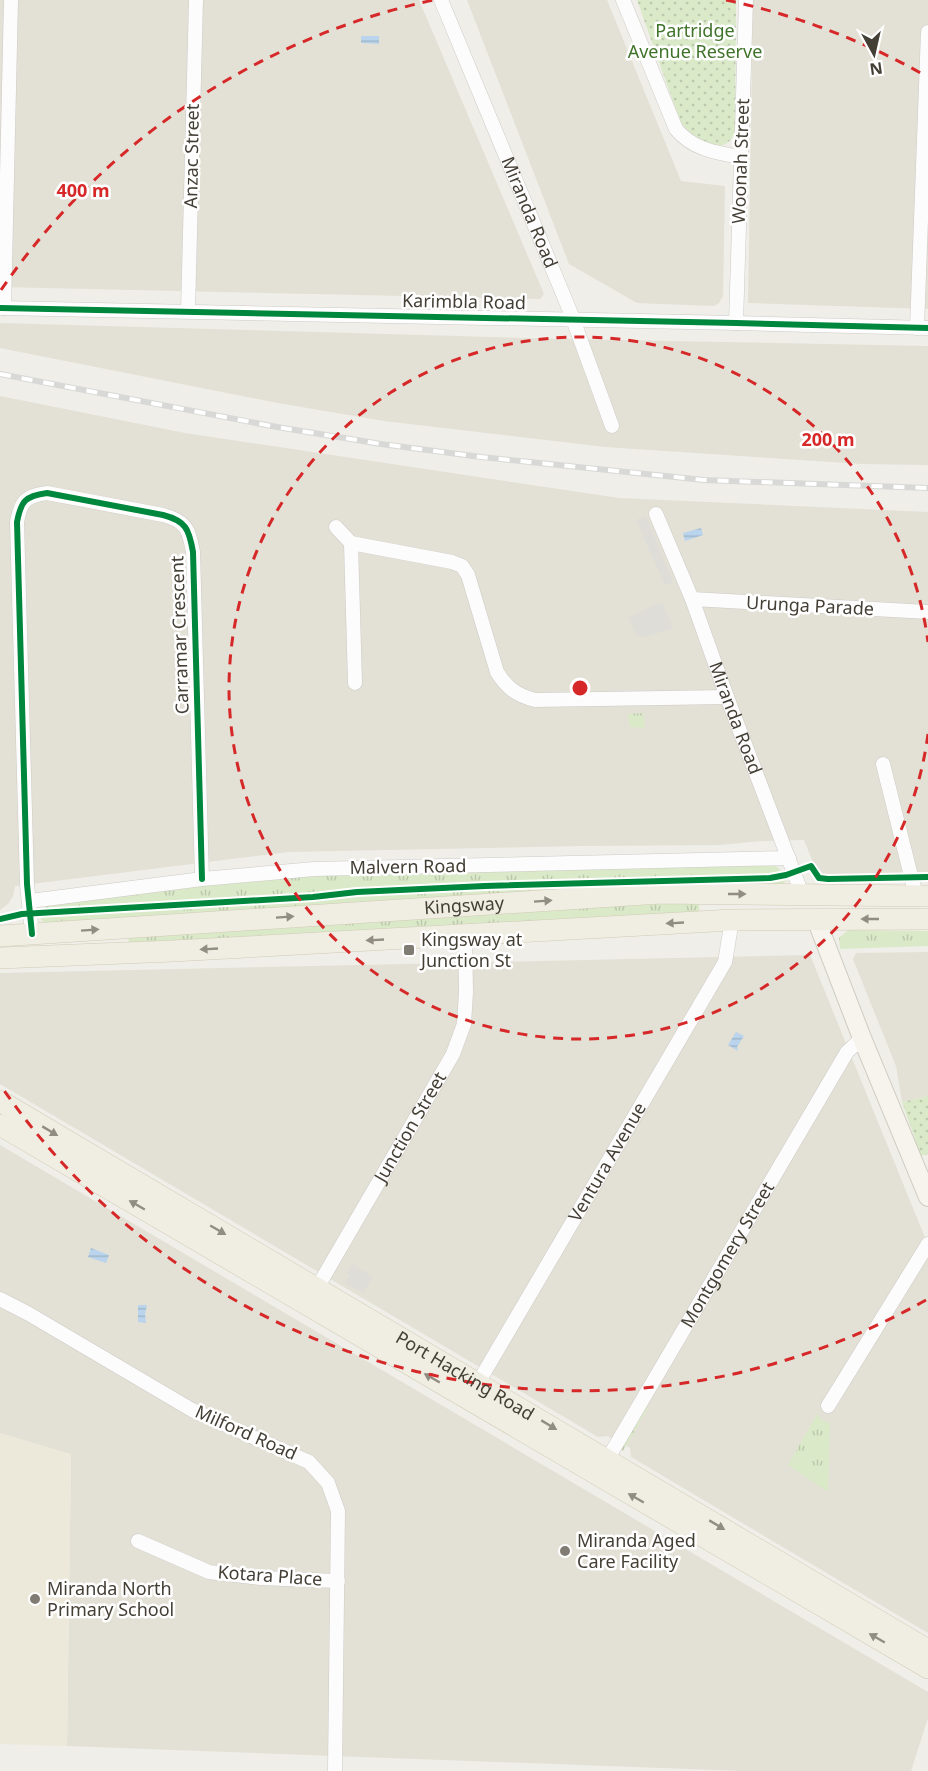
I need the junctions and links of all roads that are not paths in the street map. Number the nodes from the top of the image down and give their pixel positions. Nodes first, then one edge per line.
1 (11, 0) edge
2 (196, 0) edge
3 (441, 0) edge
4 (623, 0) edge
5 (746, 0) edge
6 (928, 32) edge
7 (741, 156) junction
8 (2, 308) edge
9 (188, 311) junction
10 (573, 320) junction
11 (736, 322) junction
12 (923, 328) edge
13 (612, 426) dead end
14 (656, 514) dead end
15 (336, 527) dead end
16 (351, 543) junction
17 (692, 599) junction
18 (928, 612) edge
19 (355, 683) dead end
20 (727, 697) junction
21 (883, 764) dead end
22 (789, 858) junction
23 (202, 879) junction
24 (802, 894) junction
25 (922, 896) edge
26 (30, 901) junction
27 (816, 919) junction
28 (928, 919) edge
29 (732, 920) junction
30 (32, 934) junction
31 (465, 935) junction
32 (0, 936) edge
33 (0, 957) edge
34 (34, 957) junction
35 (862, 1038) junction
36 (0, 1101) edge
37 (0, 1125) edge
38 (928, 1197) edge
39 (928, 1244) edge
40 (312, 1297) junction
41 (0, 1299) edge
42 (474, 1391) junction
43 (828, 1406) dead end
44 (603, 1468) junction
45 (138, 1541) dead end
46 (338, 1581) junction
47 (928, 1650) edge
48 (928, 1668) edge
49 (335, 1771) edge

1 - 8 street
2 - 9 street, Anzac Street
3 - 10 street, Miranda Road
4 - 7 street
5 - 7 street, Woonah Street
6 - 12 street
7 - 11 street, Woonah Street
8 - 9 street, Karimbla Road
9 - 10 street, Karimbla Road
10 - 11 street, Karimbla Road
10 - 13 street, Miranda Road
11 - 12 street, Karimbla Road
14 - 17 street, Miranda Road
15 - 16 street
16 - 19 street
16 - 20 street
17 - 18 street, Urunga Parade
17 - 20 street, Miranda Road
20 - 22 street, Miranda Road
21 - 25 street
22 - 23 street, Malvern Road
22 - 24 street, Miranda Road
23 - 26 street, Malvern Road
23 - 26 street, Carramar Crescent
24 - 25 main road, Kingsway
24 - 27 main road, Miranda Road
30 -> 24 main road, Kingsway
26 - 30 street, Carramar Crescent
28 -> 27 main road, Kingsway
27 - 29 main road, Kingsway
27 - 35 street
29 -> 31 main road, Kingsway
29 - 42 street, Ventura Avenue
30 - 32 main road, Kingsway
30 - 34 main road
31 -> 34 main road, Kingsway
31 - 40 street, Junction Street
33 - 34 main road, Kingsway
35 - 38 street
35 - 44 street, Montgomery Street
36 -> 40 main road, Port Hacking Road
40 -> 37 main road, Port Hacking Road
39 - 43 street
40 - 42 main road, Port Hacking Road
41 - 46 street, Milford Road
42 - 44 main road, Port Hacking Road
44 -> 47 main road, Port Hacking Road
48 -> 44 main road, Port Hacking Road
45 - 46 street, Kotara Place
46 - 49 street, Milford Road

